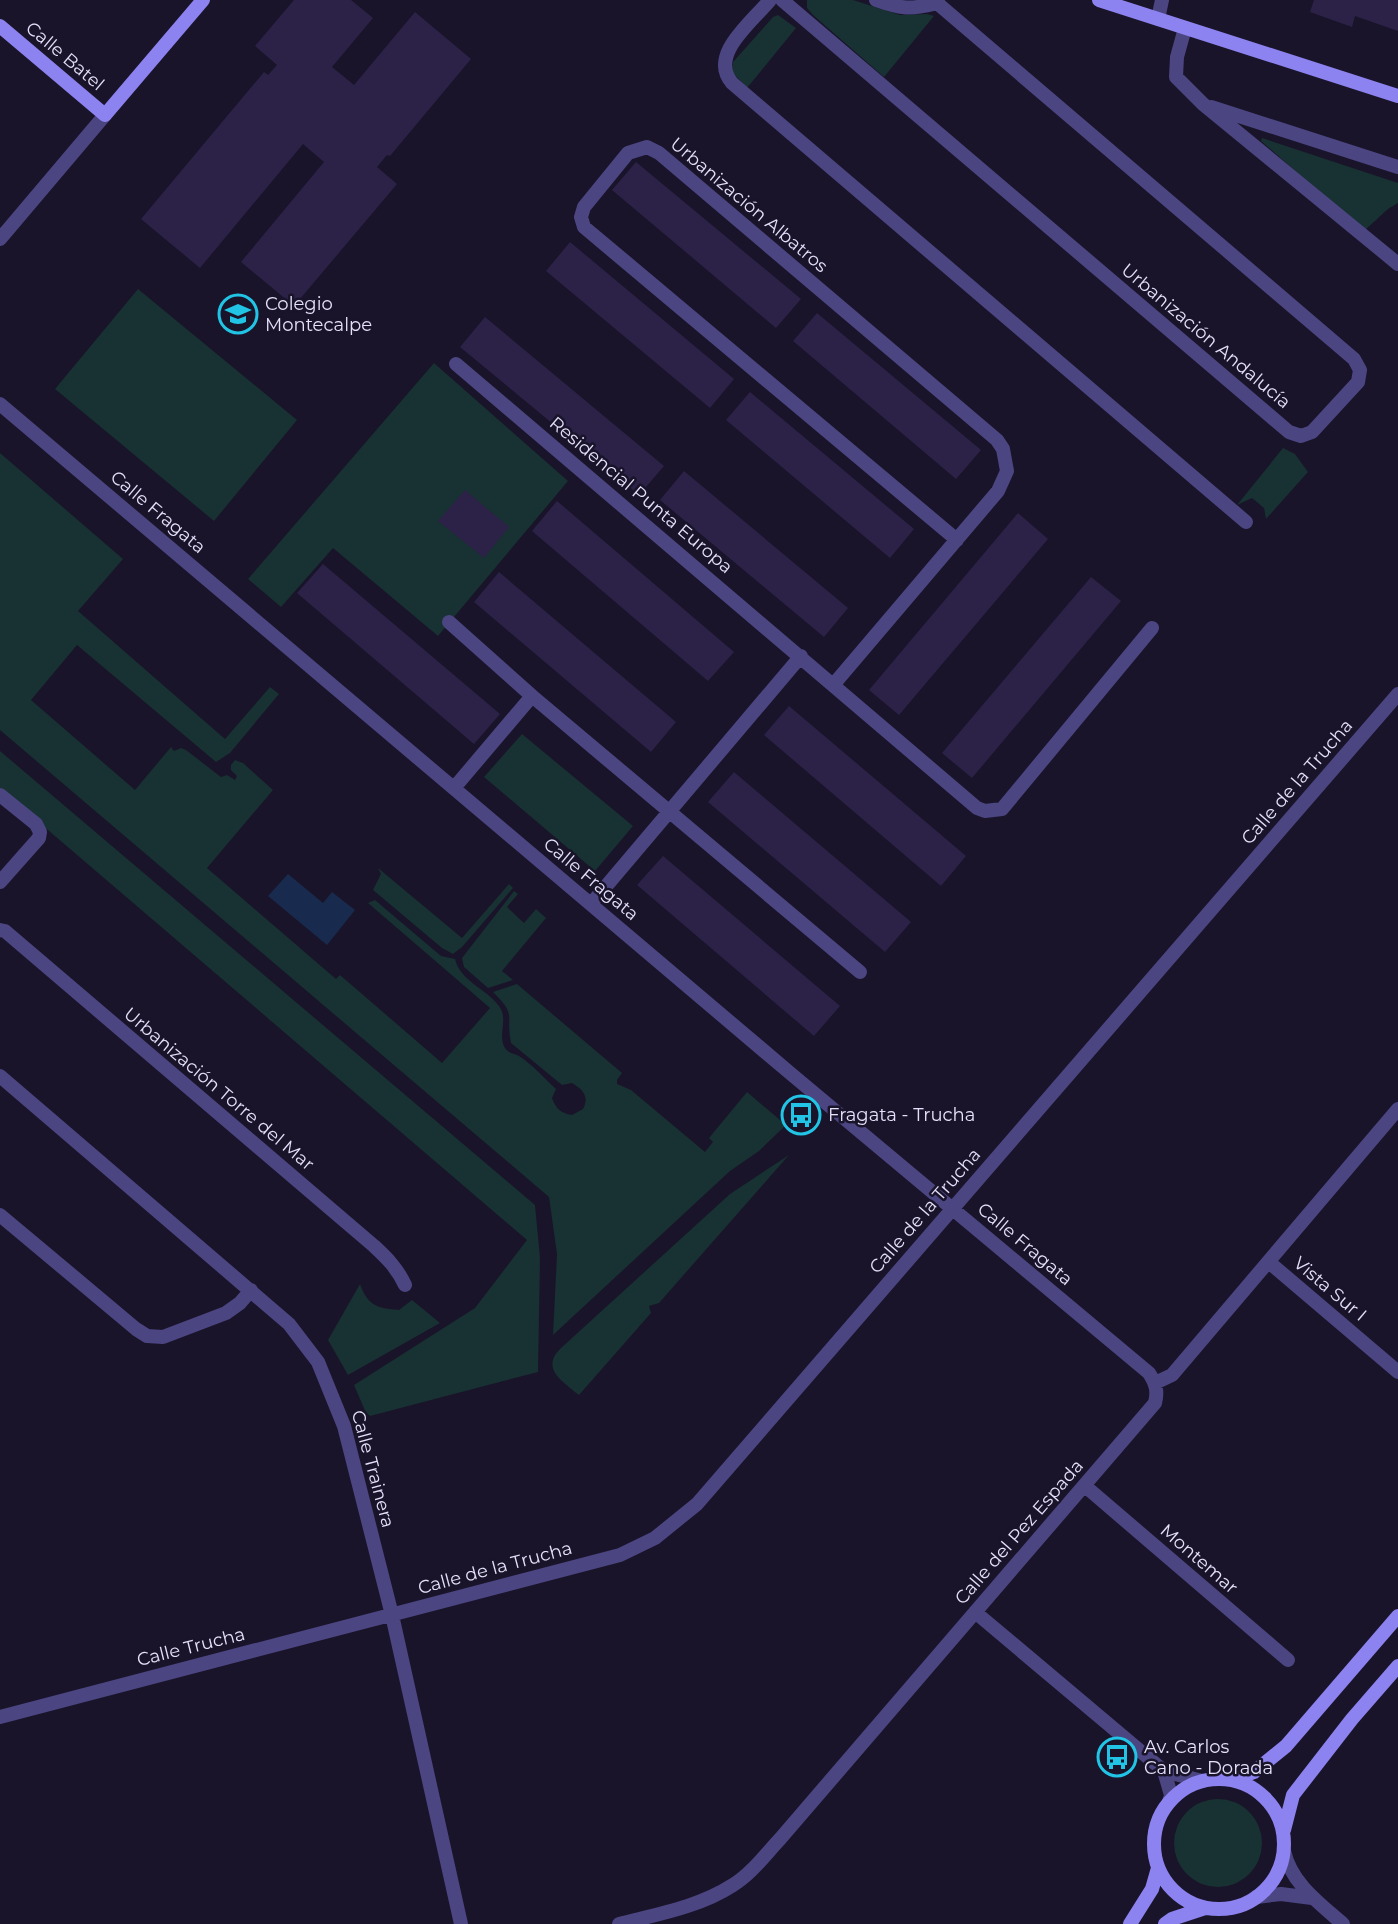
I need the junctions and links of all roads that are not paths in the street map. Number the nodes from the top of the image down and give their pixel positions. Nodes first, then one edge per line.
1 (203, 0) edge
2 (770, 0) edge
3 (782, 0) edge
4 (876, 0) edge
5 (1100, 0) edge
6 (1162, 0) edge
7 (937, 1) edge
8 (1158, 19) junction
9 (0, 26) edge
10 (1185, 28) junction
11 (1398, 96) edge
12 (1203, 104) junction
13 (105, 115) junction
14 (1398, 167) edge
15 (0, 239) edge
16 (1398, 264) edge
17 (456, 364) dead end
18 (0, 404) edge
19 (1247, 522) dead end
20 (957, 540) junction
21 (449, 622) dead end
22 (1152, 628) dead end
23 (801, 656) junction
24 (834, 684) junction
25 (1398, 694) edge
26 (532, 695) junction
27 (454, 788) junction
28 (0, 795) edge
29 (670, 812) junction
30 (0, 882) edge
31 (591, 904) junction
32 (0, 930) edge
33 (860, 972) dead end
34 (0, 1076) edge
35 (1398, 1109) edge
36 (953, 1209) junction
37 (0, 1215) edge
38 (1270, 1263) junction
39 (405, 1285) dead end
40 (251, 1290) junction
41 (1398, 1372) edge
42 (1155, 1383) junction
43 (1085, 1486) junction
44 (975, 1612) junction
45 (392, 1615) junction
46 (1398, 1616) edge
47 (1288, 1660) dead end
48 (1398, 1666) edge
49 (0, 1717) edge
50 (1164, 1770) junction
51 (1233, 1780) junction
52 (1202, 1781) junction
53 (1169, 1802) junction
54 (1283, 1835) junction
55 (1284, 1851) junction
56 (1158, 1868) junction
57 (1256, 1897) junction
58 (1312, 1898) junction
59 (1205, 1908) junction
60 (461, 1924) edge
61 (619, 1924) edge
62 (1130, 1924) edge
63 (1165, 1924) edge
64 (1343, 1924) edge

1 - 13 street
2 - 19 street
3 - 7 street, Urbanización Andalucía
4 - 7 street, Urbanización Andalucía
5 - 8 street
6 - 8 street
8 - 10 street
9 - 13 street, Calle Batel
10 - 11 street
10 - 12 street
12 - 14 street
12 - 16 street
13 - 15 street
17 - 23 street, Residencial Punta Europa
18 - 27 street, Calle Fragata
20 - 20 street, Urbanización Albatros
20 - 24 street, Urbanización Albatros
21 - 26 street
22 - 24 street, Residencial Punta Europa
23 - 24 street, Residencial Punta Europa
23 - 29 street
25 - 36 street, Calle de la Trucha
26 - 27 street
26 - 29 street
27 - 31 street, Calle Fragata
28 - 30 street
29 - 31 street
29 - 33 street
31 - 36 street, Calle Fragata
32 - 39 street, Urbanización Torre del Mar
34 - 40 street, Calle Trainera
35 - 38 street
36 - 42 street, Calle Fragata
36 - 45 street, Calle de la Trucha
37 - 40 street
38 - 41 street, Vista Sur I
38 - 42 street
40 - 45 street, Calle Trainera
42 - 43 street, Calle del Pez Espada
43 - 44 street, Calle del Pez Espada
43 - 47 street, Montemar
44 - 50 street
44 - 61 street, Calle del Pez Espada
45 - 49 street, Calle Trucha
45 - 60 street, Calle Trainera
46 - 51 street
48 - 54 street
50 - 52 street
50 - 53 street
51 - 52 street
51 - 54 street
52 - 53 street
53 - 56 street
54 - 55 street
55 - 57 street
55 - 58 street
56 - 59 street
56 - 62 street
57 - 58 street
57 - 59 street
58 - 64 street
59 - 63 street

